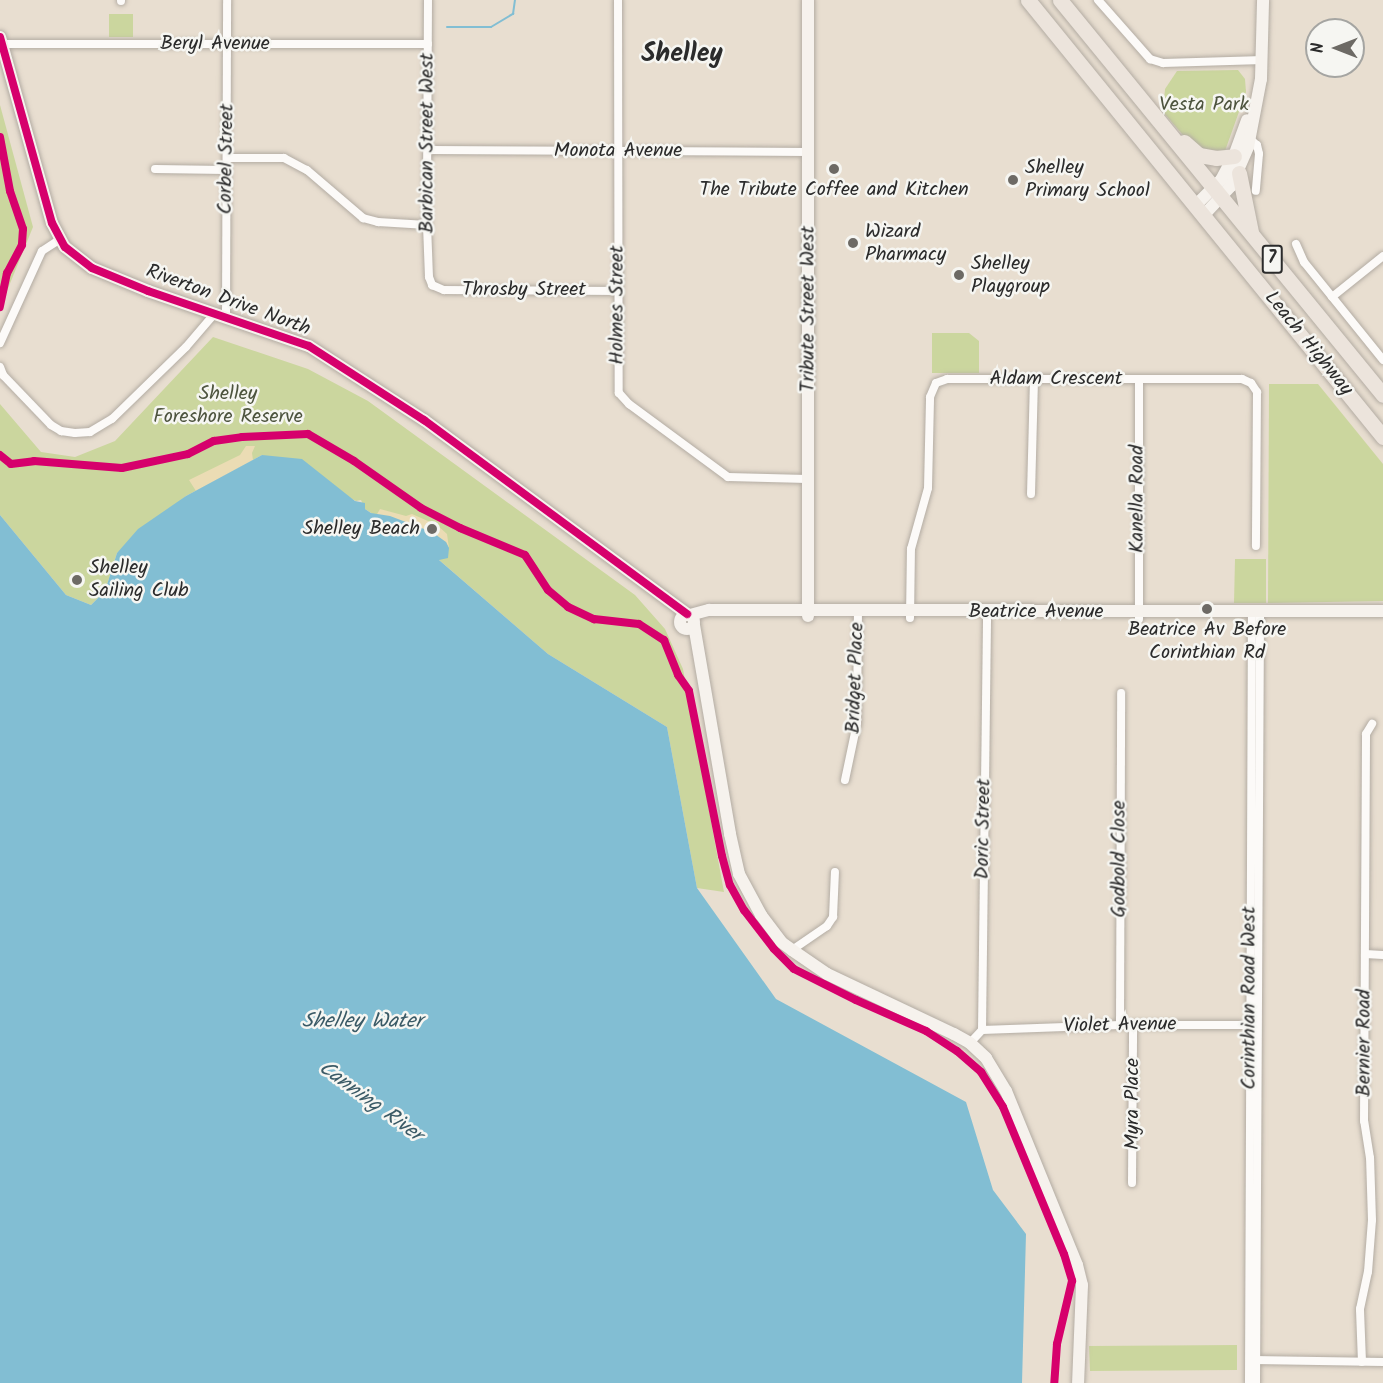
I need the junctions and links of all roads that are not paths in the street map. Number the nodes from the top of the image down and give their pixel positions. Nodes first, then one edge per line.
1 (227, 0) edge
2 (428, 0) edge
3 (618, 0) edge
4 (808, 0) edge
5 (1028, 0) edge
6 (1060, 0) edge
7 (1098, 0) edge
8 (1257, 0) edge
9 (1263, 0) edge
10 (1, 40) edge
11 (228, 44) junction
12 (428, 44) junction
13 (1259, 61) junction
14 (1160, 123) junction
15 (1250, 139) junction
16 (428, 150) junction
17 (618, 151) junction
18 (808, 152) junction
19 (1234, 156) junction
20 (226, 158) junction
21 (155, 169) dead end
22 (226, 171) junction
23 (1239, 173) junction
24 (1256, 191) dead end
25 (1218, 194) junction
26 (1199, 211) junction
27 (427, 225) junction
28 (1251, 234) junction
29 (59, 240) junction
30 (1296, 244) dead end
31 (1383, 256) edge
32 (432, 285) joint
33 (618, 291) junction
34 (1332, 297) junction
35 (221, 316) junction
36 (0, 343) edge
37 (1383, 360) edge
38 (0, 367) edge
39 (1034, 379) junction
40 (1138, 379) junction
41 (1383, 396) edge
42 (1383, 436) edge
43 (807, 479) junction
44 (1031, 494) dead end
45 (1256, 546) dead end
46 (1383, 611) edge
47 (808, 614) junction
48 (858, 614) junction
49 (910, 614) junction
50 (987, 615) junction
51 (1139, 616) junction
52 (1256, 616) junction
53 (1383, 618) edge
54 (688, 620) junction
55 (1121, 693) dead end
56 (1372, 723) dead end
57 (845, 780) dead end
58 (835, 872) dead end
59 (792, 950) junction
60 (1365, 954) junction
61 (1383, 955) edge
62 (1120, 1025) junction
63 (1133, 1025) junction
64 (1254, 1025) junction
65 (982, 1030) junction
66 (970, 1043) junction
67 (1132, 1183) dead end
68 (1253, 1360) junction
69 (1362, 1362) junction
70 (1383, 1362) edge
71 (1078, 1383) edge
72 (1249, 1383) edge
73 (1256, 1383) edge

1 - 11 street, Corbel Street
2 - 12 street, Barbican Street West
3 - 17 street, Holmes Street
4 - 18 street, Tribute Street West
5 - 26 highway, Leach Highway / 7
6 - 14 highway, Leach Highway / 7
7 - 13 street
8 - 13 street
9 - 13 street
10 - 11 street, Beryl Avenue
10 - 29 street, Riverton Drive North
11 - 12 street, Beryl Avenue
11 - 20 street, Corbel Street
12 - 16 street, Barbican Street West
13 - 15 street
13 - 19 street
14 - 19 highway
14 - 25 highway, Leach Highway / 7
15 - 23 street
15 - 24 street
16 - 17 street, Monota Avenue
16 - 27 street, Barbican Street West
17 - 18 street, Monota Avenue
17 - 33 street, Holmes Street
18 - 43 street, Tribute Street West
19 - 25 street
20 - 22 street, Corbel Street
20 - 27 street
21 - 22 street
22 - 35 street, Corbel Street
23 - 25 street
23 - 28 highway
25 - 26 street
25 - 28 highway, Leach Highway / 7
26 - 42 highway, Leach Highway / 7
27 - 32 street, Barbican Street West
28 - 41 highway, Leach Highway / 7
29 - 35 street, Riverton Drive North
29 - 36 street
30 - 34 street
31 - 34 street
32 - 33 street, Throsby Street
33 - 43 street, Holmes Street
34 - 37 street
35 - 38 street
35 - 54 street, Riverton Drive North
39 - 40 street, Aldam Crescent
39 - 44 street
39 - 49 street, Aldam Crescent
40 - 45 street, Aldam Crescent
40 - 51 street, Kanella Road
43 - 47 street, Tribute Street West
46 - 52 street, Beatrice Avenue
47 - 48 street, Beatrice Avenue
47 - 54 street, Beatrice Avenue
48 - 49 street, Beatrice Avenue
48 - 57 street, Bridget Place
49 - 50 street, Beatrice Avenue
50 - 51 street, Beatrice Avenue
50 - 65 street, Doric Street
51 - 52 street, Beatrice Avenue
52 - 53 street, Beatrice Avenue
52 - 64 street, Corinthian Road West
54 - 59 street, Riverton Drive North
55 - 62 street, Godbold Close
56 - 60 street, Bernier Road
58 - 59 street
59 - 66 street, Riverton Drive North
60 - 61 street
60 - 69 street, Bernier Road
62 - 63 street, Violet Avenue
62 - 65 street, Violet Avenue
63 - 64 street, Violet Avenue
63 - 67 street, Myra Place
64 - 68 street, Corinthian Road West
65 - 66 street
66 - 71 street, Riverton Drive North
68 - 69 street
68 - 72 street, Corinthian Road West
68 - 73 street, Corinthian Road West
69 - 70 street

